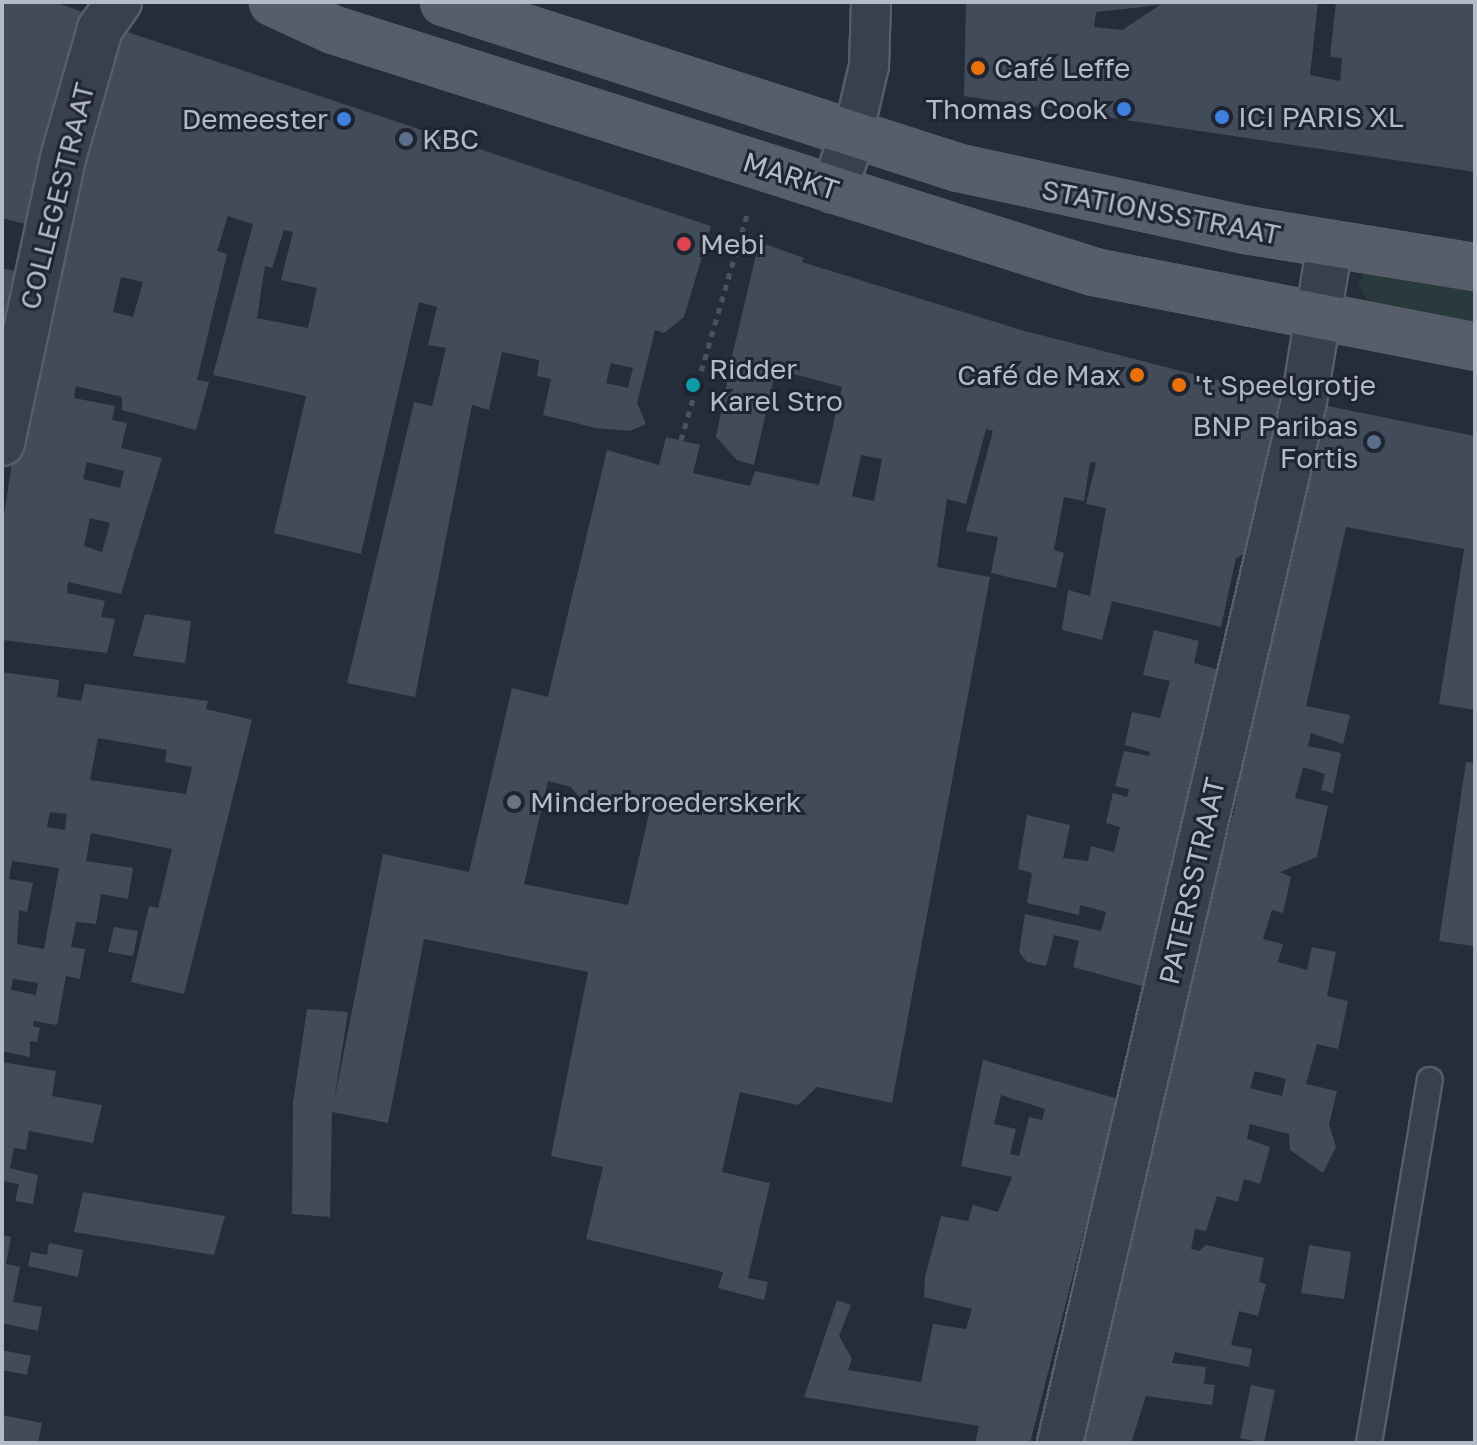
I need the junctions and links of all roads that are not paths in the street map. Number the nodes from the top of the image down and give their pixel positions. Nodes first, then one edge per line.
1 (119, 2) edge
2 (273, 2) edge
3 (444, 2) edge
4 (871, 2) edge
5 (853, 134) junction
6 (834, 190) junction
7 (1330, 244) junction
8 (1475, 267) edge
9 (1318, 317) junction
10 (1475, 347) edge
11 (2, 443) edge
12 (1430, 1080) dead end
13 (1060, 1443) edge
14 (1369, 1443) edge

1 - 11 street, COLLEGESTRAAT
2 - 6 main road, MARKT
3 - 5 main road
4 - 5 street
5 - 6 street
5 - 7 main road, STATIONSSTRAAT
6 - 9 main road, MARKT
7 - 8 main road, STATIONSSTRAAT
7 - 9 street, PATERSSTRAAT
9 - 10 main road
9 - 13 street, PATERSSTRAAT
12 - 14 lane

